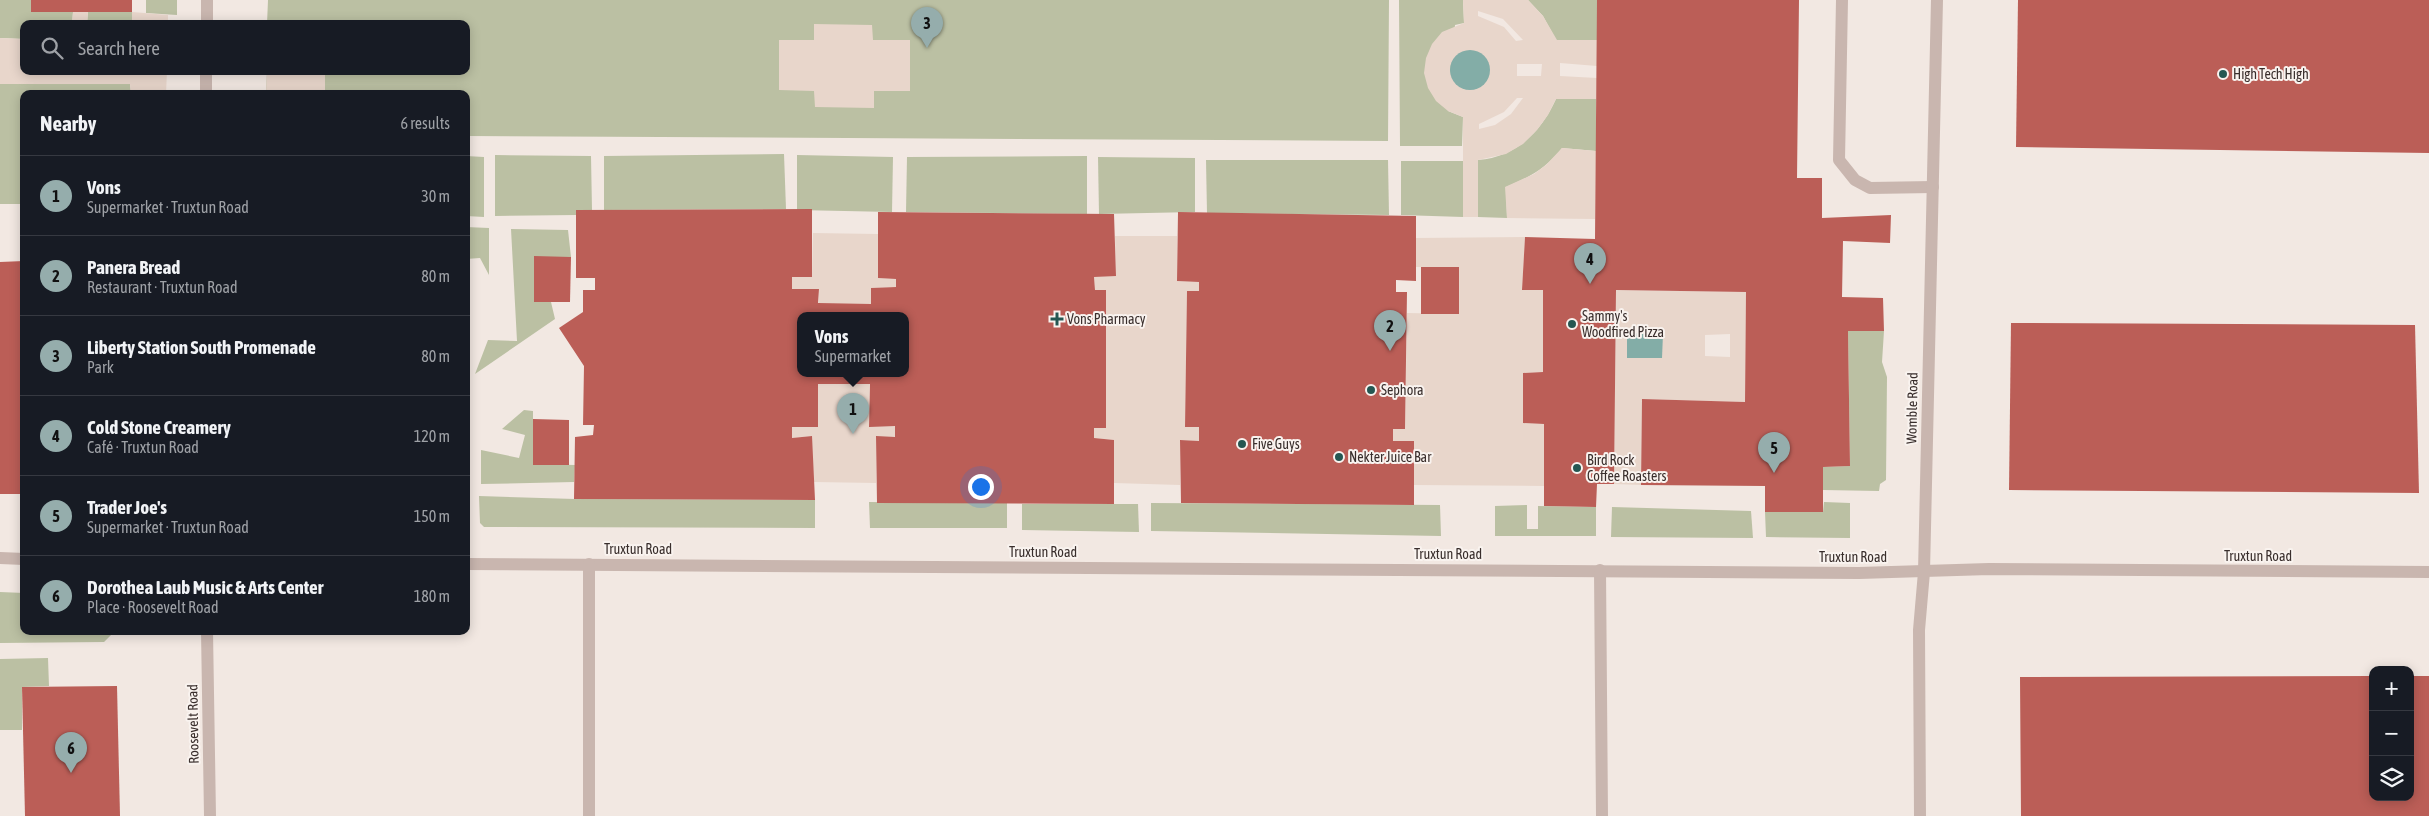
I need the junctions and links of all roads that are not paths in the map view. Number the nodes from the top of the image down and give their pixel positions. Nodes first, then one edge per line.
1 (207, 0) edge
2 (1842, 0) edge
3 (1937, 0) edge
4 (207, 20) edge
5 (206, 75) edge
6 (206, 90) edge
7 (1933, 186) junction
8 (0, 558) edge
9 (20, 559) edge
10 (470, 564) edge
11 (589, 564) junction
12 (1600, 570) junction
13 (1924, 572) junction
14 (2429, 572) edge
15 (207, 635) edge
16 (210, 816) edge
17 (589, 816) edge
18 (1602, 816) edge
19 (1920, 816) edge

1 - 4 street
2 - 7 street
3 - 7 street, Womble Road
5 - 6 street
7 - 13 street, Womble Road
8 - 9 street
10 - 11 street, Truxtun Road
11 - 12 street, Truxtun Road
11 - 17 street
12 - 13 street, Truxtun Road
12 - 18 street
13 - 14 street, Truxtun Road
13 - 19 street, Womble Road
15 - 16 street, Roosevelt Road

